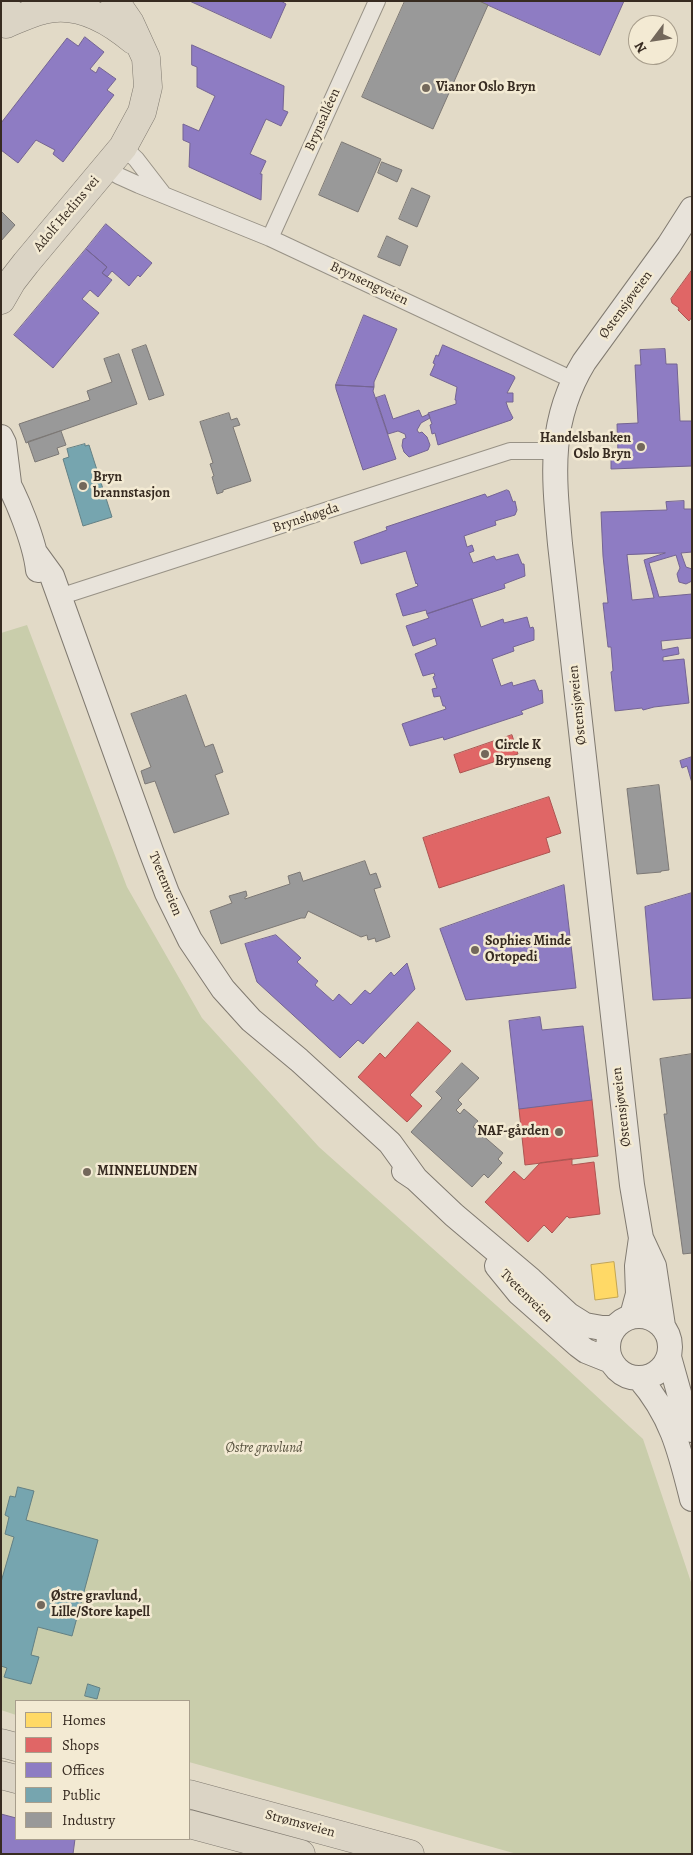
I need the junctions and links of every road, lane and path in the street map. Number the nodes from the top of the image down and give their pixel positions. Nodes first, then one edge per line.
1 (26, 1) edge
2 (115, 1) edge
3 (377, 1) edge
4 (4, 16) edge
5 (141, 47) junction
6 (123, 147) junction
7 (106, 168) junction
8 (163, 194) junction
9 (692, 209) edge
10 (270, 238) junction
11 (5, 290) edge
12 (573, 380) junction
13 (1, 437) edge
14 (555, 451) junction
15 (5, 472) edge
16 (36, 554) junction
17 (59, 597) junction
18 (108, 732) junction
19 (454, 1215) junction
20 (641, 1238) junction
21 (623, 1322) junction
22 (663, 1326) junction
23 (669, 1357) junction
24 (611, 1361) junction
25 (639, 1378) junction
26 (692, 1430) edge
27 (692, 1499) edge
28 (1, 1743) edge
29 (15, 1747) edge
30 (1, 1775) edge
31 (15, 1779) edge
32 (190, 1794) edge
33 (190, 1824) edge
34 (301, 1854) edge
35 (410, 1854) edge

1 - 4 highway
2 - 5 highway, Adolf Hedins vei
3 - 10 street, Brynsalléen
4 - 5 highway
5 - 6 highway, Adolf Hedins vei
6 - 7 highway, Adolf Hedins vei
6 - 8 street, Brynsengveien
7 - 8 street, Brynsengveien
7 - 11 highway, Adolf Hedins vei
8 - 10 street, Brynsengveien
9 - 12 main road, Østensjøveien
10 - 12 street, Brynsengveien
12 - 14 main road, Østensjøveien
13 - 15 main road, Tvetenveien
14 - 17 street, Brynshøgda
14 - 20 main road, Østensjøveien
15 - 16 main road, Tvetenveien
16 - 17 main road, Tvetenveien
16 - 18 main road, Tvetenveien
17 - 18 main road, Tvetenveien
18 - 19 main road, Tvetenveien
19 - 21 main road, Tvetenveien
19 - 24 main road, Tvetenveien
20 - 21 main road, Østensjøveien
20 - 22 main road, Østensjøveien
21 - 22 main road
21 - 24 main road, Østensjøveien
22 - 23 main road, Østensjøveien
23 - 25 main road
23 - 26 main road, Østensjøveien
24 - 25 main road
25 - 27 main road
28 - 29 highway
30 - 31 highway
32 - 35 highway, Strømsveien
33 - 34 highway, Strømsveien

